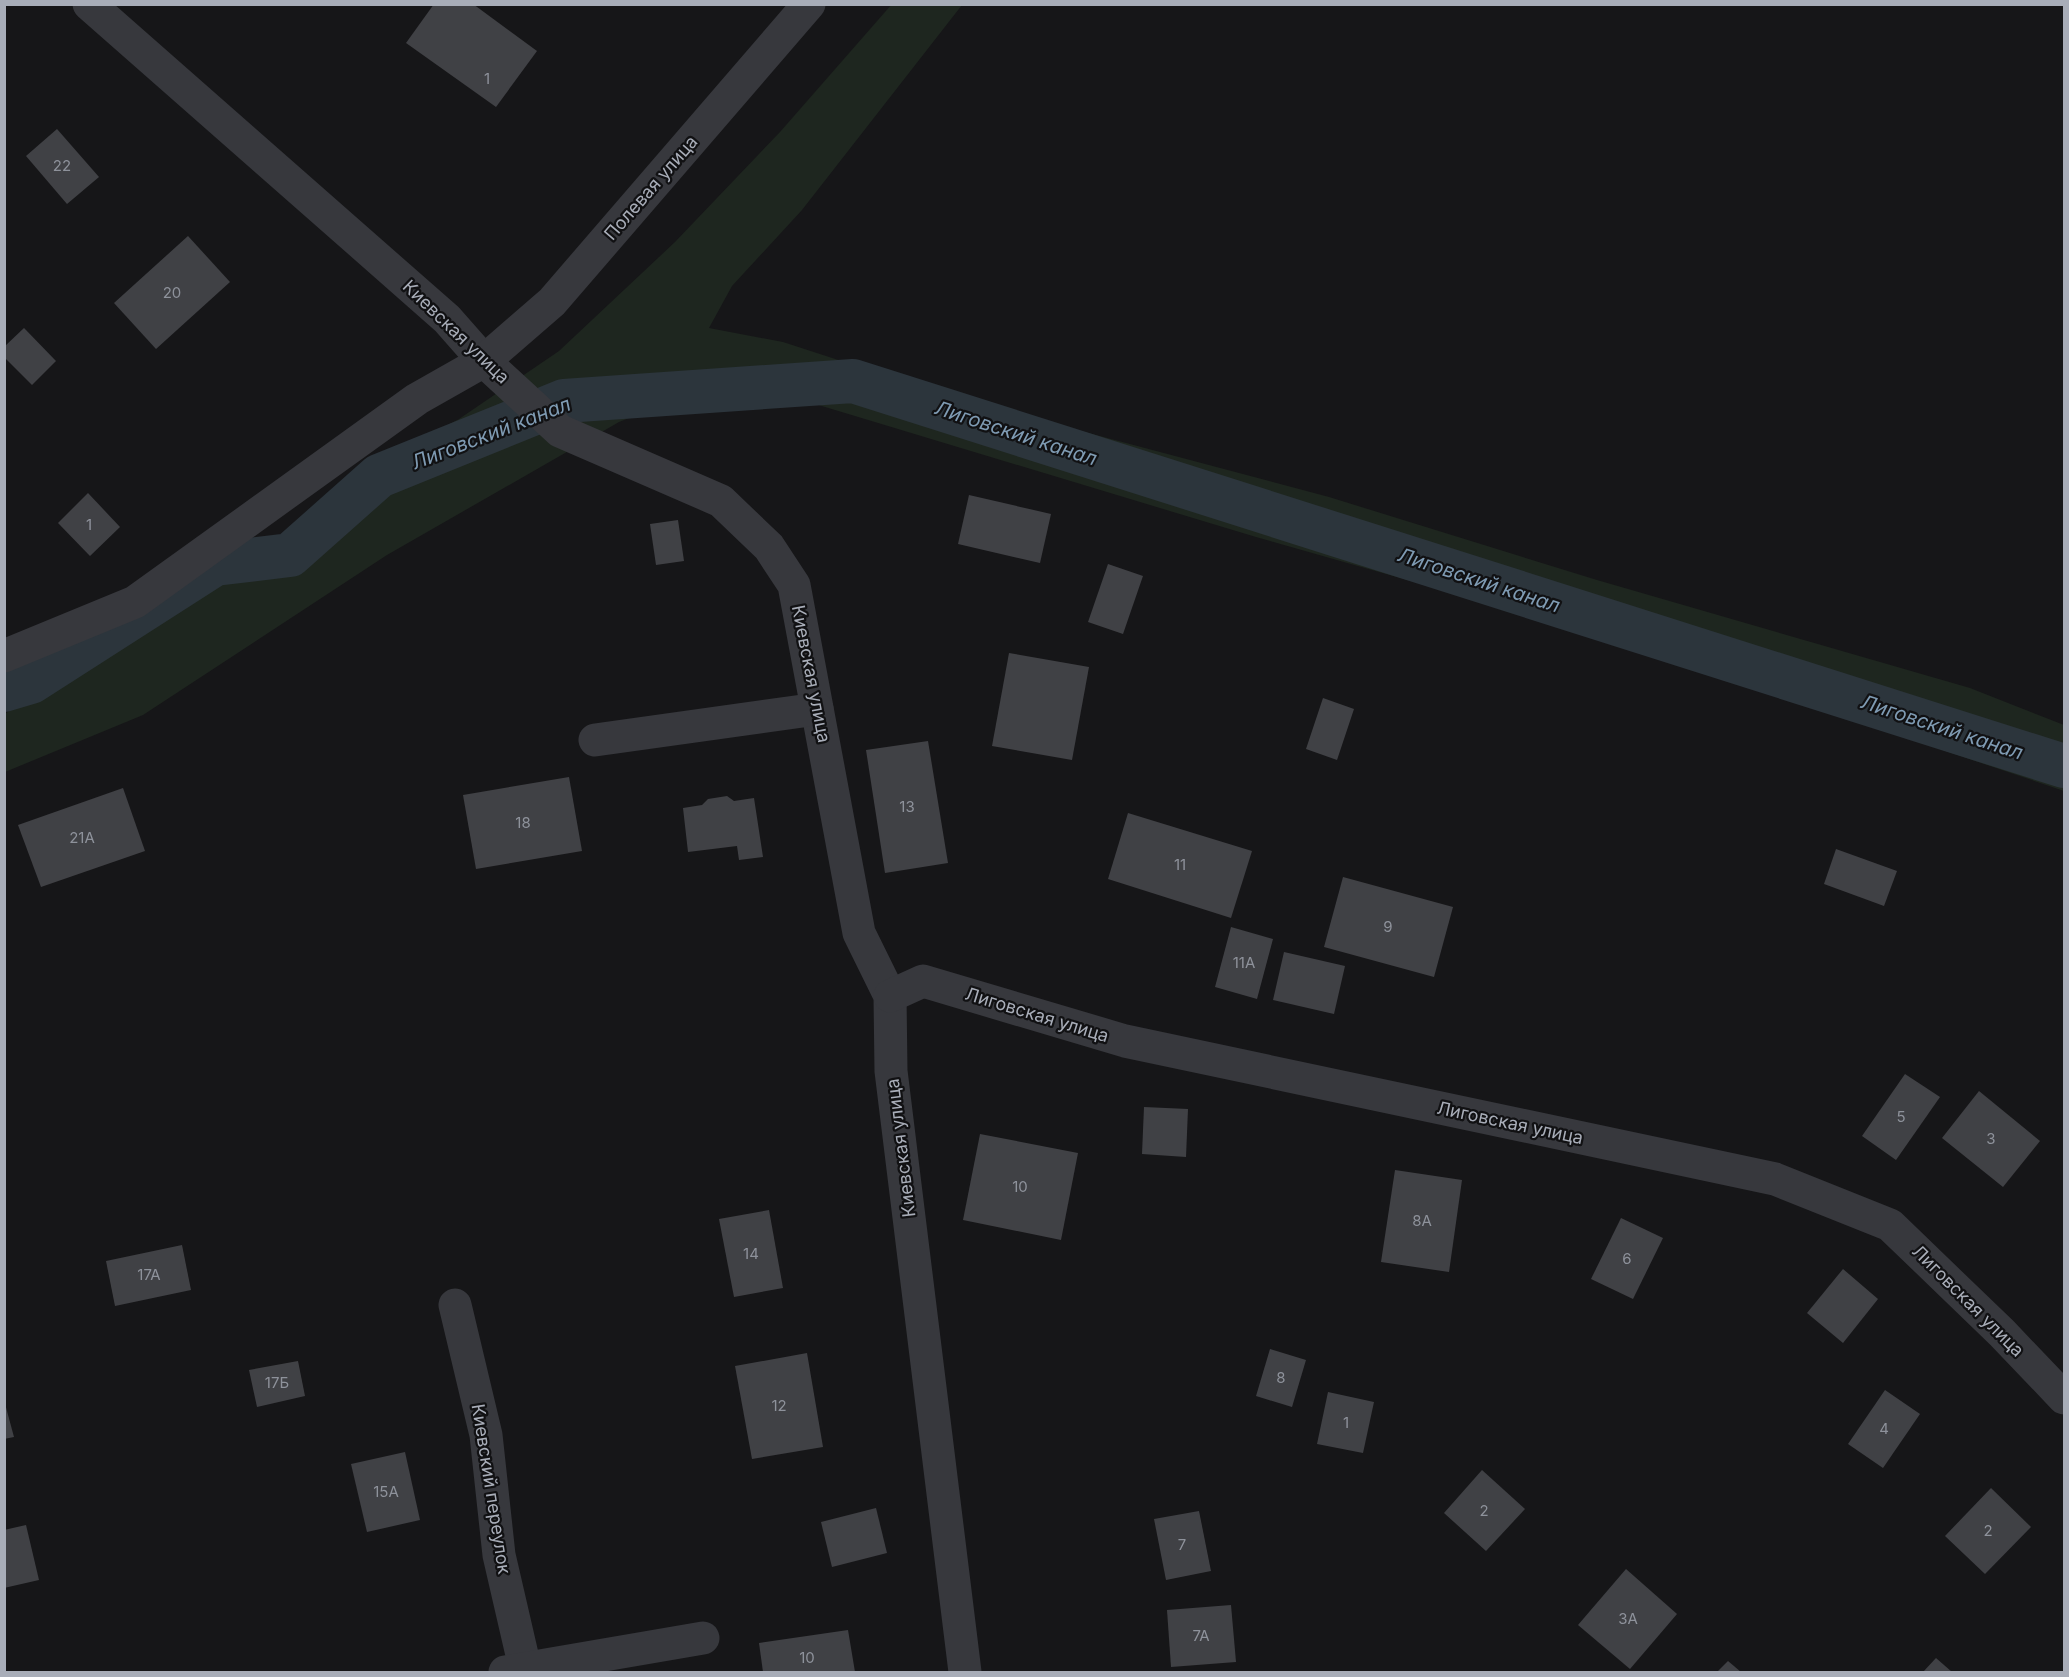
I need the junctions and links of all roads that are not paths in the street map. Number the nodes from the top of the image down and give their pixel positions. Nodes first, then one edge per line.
1 (89, 4) edge
2 (809, 4) edge
3 (484, 361) junction
4 (4, 656) edge
5 (818, 710) junction
6 (595, 740) dead end
7 (890, 996) junction
8 (455, 1305) dead end
9 (2064, 1398) edge
10 (703, 1638) dead end
11 (519, 1671) edge
12 (965, 1672) edge

1 - 3 street, Киевская улица
2 - 3 street, Полевая улица
3 - 4 street, Полевая улица
3 - 5 street, Киевская улица
5 - 6 street
5 - 7 street, Киевская улица
7 - 9 street, Лиговская улица
7 - 12 street, Киевская улица
8 - 11 street, Киевский переулок
10 - 11 street

